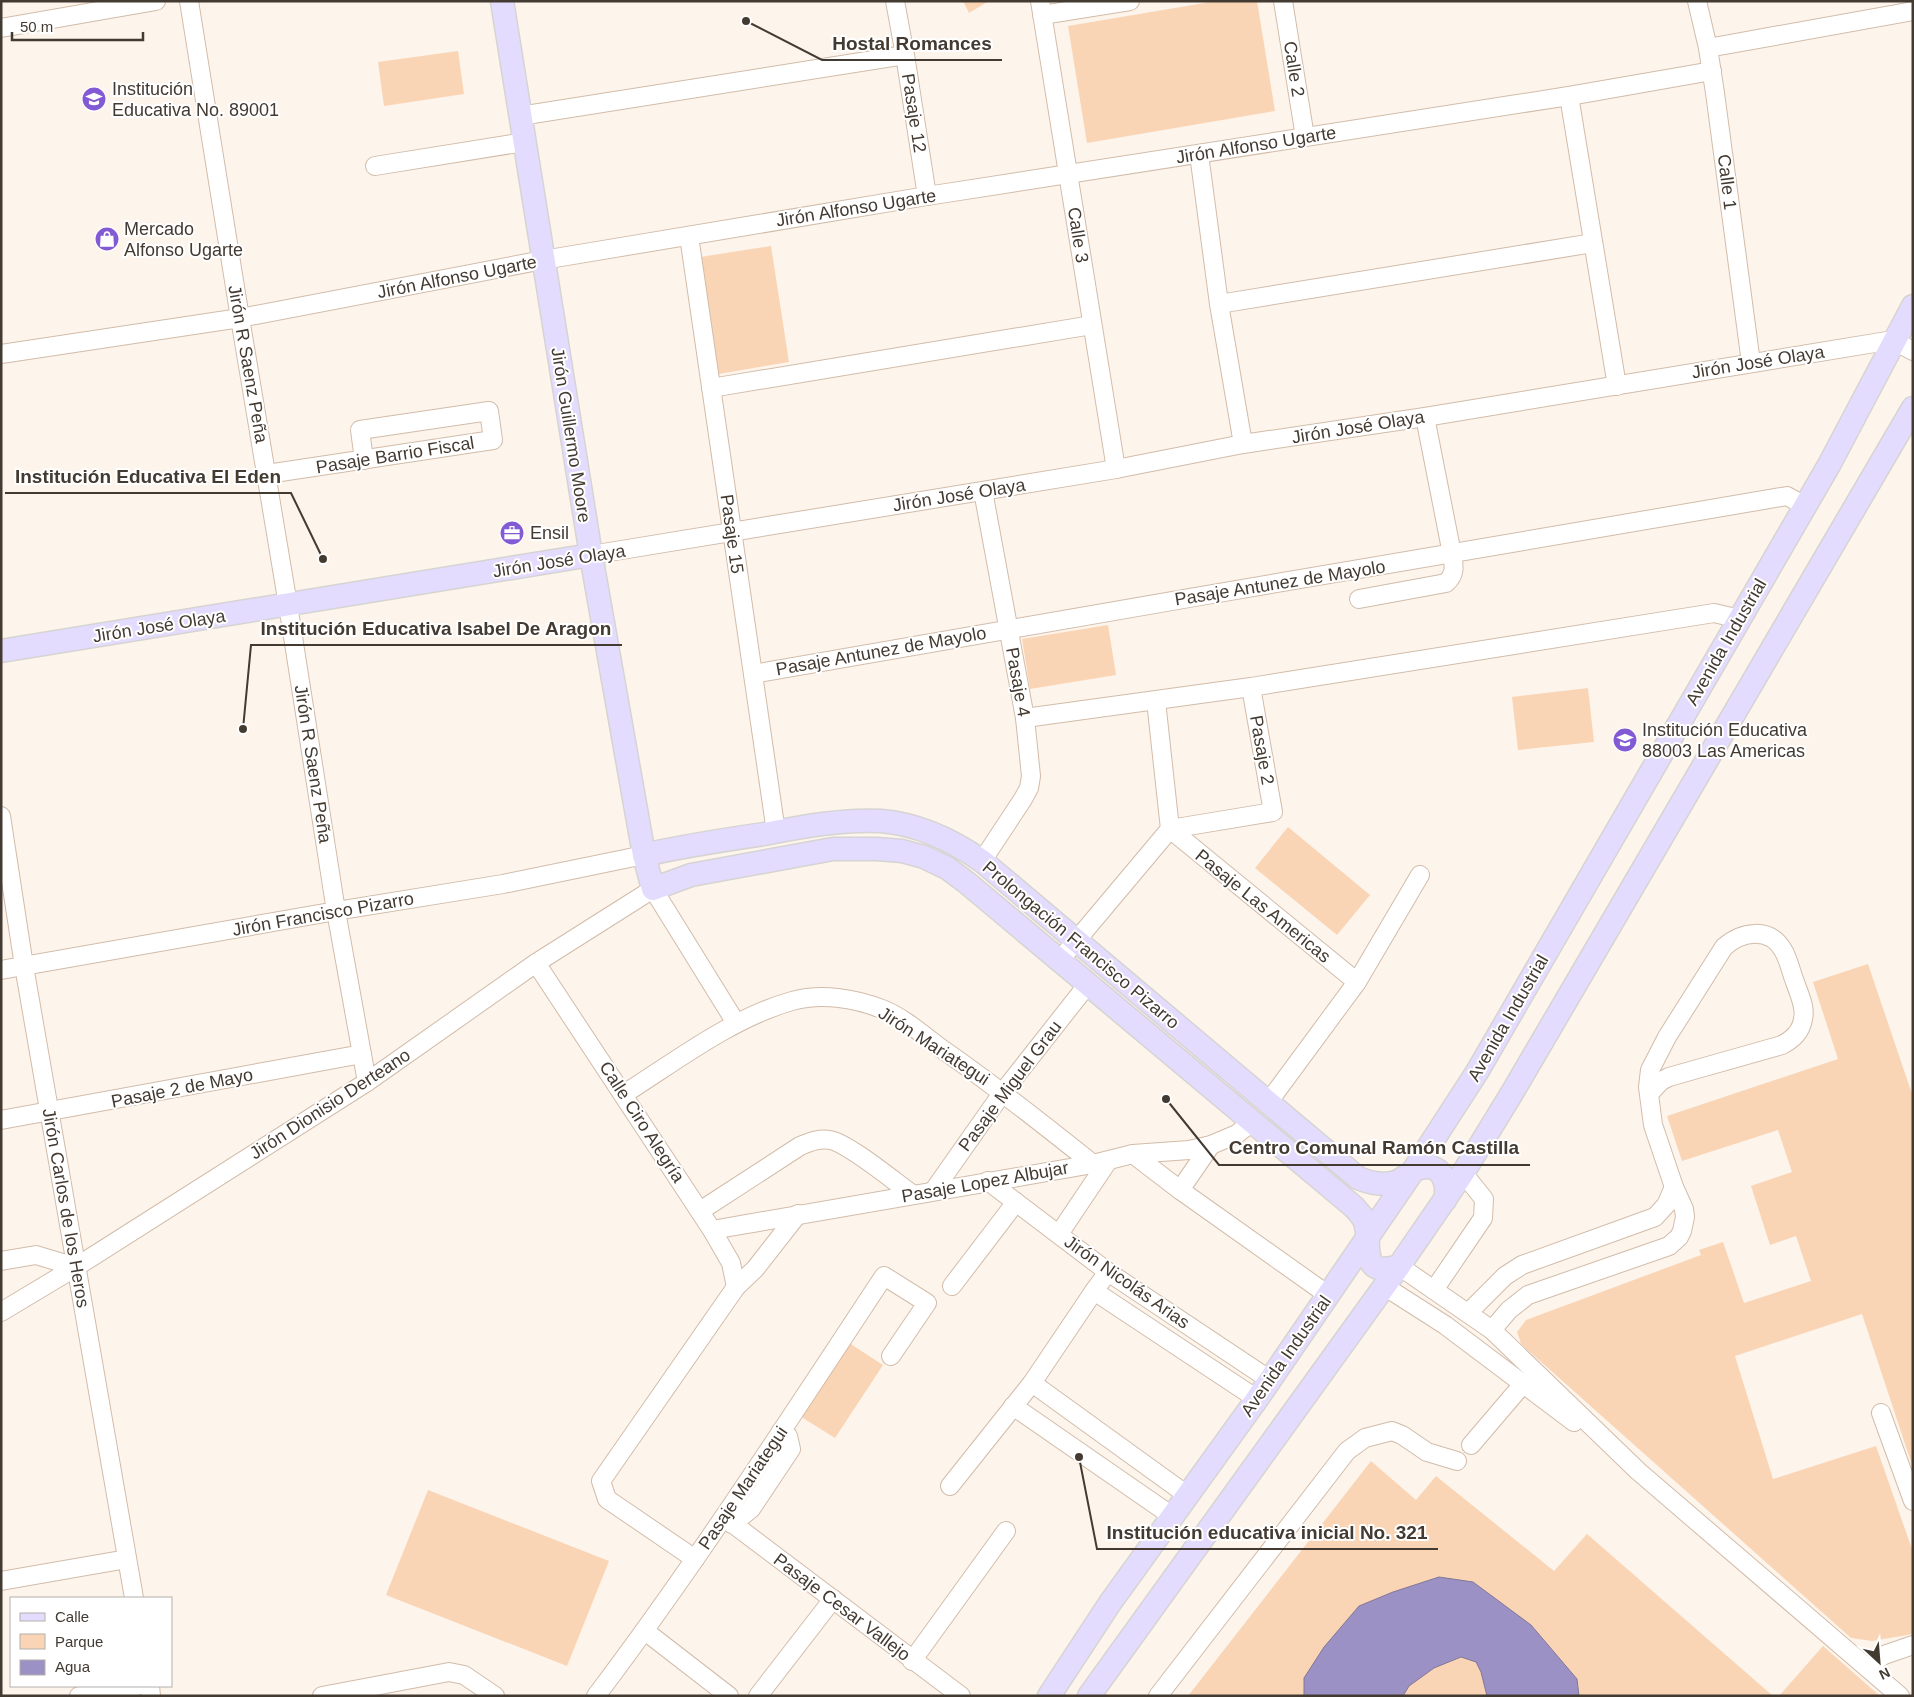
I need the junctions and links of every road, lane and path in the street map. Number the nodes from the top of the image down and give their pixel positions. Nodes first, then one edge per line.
1 (156, 1) edge
2 (189, 1) edge
3 (502, 1) edge
4 (895, 1) edge
5 (1130, 1) edge
6 (1283, 1) edge
7 (1697, 1) edge
8 (1041, 8) edge
9 (1913, 11) edge
10 (1, 28) edge
11 (1708, 48) junction
12 (905, 55) junction
13 (1712, 71) junction
14 (1569, 96) junction
15 (520, 116) junction
16 (1305, 137) junction
17 (524, 142) junction
18 (1199, 154) junction
19 (375, 166) dead end
20 (1068, 174) junction
21 (927, 196) junction
22 (689, 236) junction
23 (1593, 243) junction
24 (543, 260) junction
25 (1219, 304) junction
26 (1913, 306) edge
27 (240, 318) junction
28 (1092, 325) junction
29 (1893, 340) junction
30 (1913, 351) edge
31 (1, 354) edge
32 (1751, 363) junction
33 (1617, 386) junction
34 (711, 388) junction
35 (1913, 408) edge
36 (1425, 417) junction
37 (1243, 444) junction
38 (364, 460) junction
39 (1116, 469) junction
40 (267, 474) junction
41 (983, 491) junction
42 (1805, 506) junction
43 (732, 532) junction
44 (1452, 554) junction
45 (591, 555) junction
46 (1359, 600) dead end
47 (288, 605) junction
48 (1740, 619) junction
49 (1008, 628) junction
50 (1, 651) edge
51 (753, 674) junction
52 (1251, 687) junction
53 (1156, 701) junction
54 (1025, 718) junction
55 (1, 816) edge
56 (1170, 829) junction
57 (776, 832) junction
58 (644, 856) junction
59 (982, 861) junction
60 (1420, 875) dead end
61 (654, 889) junction
62 (336, 911) junction
63 (1076, 941) junction
64 (1060, 960) junction
65 (536, 963) junction
66 (24, 966) junction
67 (1, 970) edge
68 (1357, 982) junction
69 (1088, 984) junction
70 (736, 1023) junction
71 (362, 1054) junction
72 (367, 1082) junction
73 (1003, 1092) junction
74 (624, 1094) junction
75 (1649, 1094) junction
76 (1268, 1104) junction
77 (50, 1112) junction
78 (1, 1120) edge
79 (1253, 1121) junction
80 (1211, 1145) junction
81 (1133, 1154) junction
82 (1100, 1162) junction
83 (1413, 1171) junction
84 (1463, 1173) junction
85 (988, 1181) junction
86 (1674, 1187) junction
87 (934, 1190) junction
88 (1180, 1190) junction
89 (912, 1194) junction
90 (1445, 1200) junction
91 (1016, 1202) junction
92 (700, 1211) junction
93 (798, 1214) junction
94 (712, 1230) junction
95 (1059, 1234) junction
96 (1368, 1238) junction
97 (1, 1262) edge
98 (1399, 1266) junction
99 (76, 1267) junction
100 (1108, 1272) junction
101 (736, 1286) junction
102 (952, 1286) dead end
103 (1384, 1286) junction
104 (1094, 1290) junction
105 (1434, 1290) junction
106 (1328, 1295) junction
107 (1, 1312) edge
108 (1468, 1314) junction
109 (1492, 1330) junction
110 (890, 1356) dead end
111 (1270, 1380) junction
112 (1032, 1382) junction
113 (1523, 1384) junction
114 (1257, 1399) junction
115 (1013, 1406) junction
116 (1881, 1413) dead end
117 (1471, 1445) dead end
118 (1457, 1461) dead end
119 (1638, 1471) junction
120 (950, 1486) dead end
121 (1187, 1495) junction
122 (1913, 1501) edge
123 (1172, 1516) junction
124 (728, 1520) junction
125 (1006, 1531) dead end
126 (127, 1559) junction
127 (695, 1559) junction
128 (1, 1581) edge
129 (134, 1597) edge
130 (833, 1599) junction
131 (645, 1631) junction
132 (1913, 1645) edge
133 (912, 1661) junction
134 (1867, 1667) junction
135 (130, 1687) edge
136 (80, 1696) edge
137 (322, 1696) edge
138 (495, 1696) edge
139 (596, 1696) edge
140 (729, 1696) edge
141 (758, 1696) edge
142 (961, 1696) edge
143 (1049, 1696) edge
144 (1089, 1696) edge
145 (1158, 1696) edge
146 (1900, 1696) edge

1 - 10 street
2 - 27 street, Jirón R Saenz Peña
3 - 15 main road, Jirón Guillermo Moore
4 - 12 street, Pasaje 12
5 - 8 street
6 - 16 street, Calle 2
7 - 11 street, Calle 1
8 - 20 street, Calle 3
9 - 11 street
11 - 13 street, Calle 1
12 - 15 street
12 - 21 street, Pasaje 12
13 - 14 street, Jirón Alfonso Ugarte
13 - 32 street, Calle 1
14 - 16 street, Jirón Alfonso Ugarte
14 - 23 street
15 - 17 main road, Jirón Guillermo Moore
16 - 18 street, Jirón Alfonso Ugarte
17 - 19 street
17 - 24 main road, Jirón Guillermo Moore
18 - 20 street, Jirón Alfonso Ugarte
18 - 25 street
20 - 21 street, Jirón Alfonso Ugarte
20 - 28 street, Calle 3
21 - 22 street, Jirón Alfonso Ugarte
22 - 24 street, Jirón Alfonso Ugarte
22 - 34 street, Pasaje 15
23 - 25 street
23 - 33 street
24 - 27 street, Jirón Alfonso Ugarte
24 - 45 main road, Jirón Guillermo Moore
25 - 37 street
26 - 29 main road, Avenida Industrial
27 - 31 street, Jirón Alfonso Ugarte
27 - 40 street, Jirón R Saenz Peña
28 - 34 street
28 - 39 street, Calle 3
29 - 30 street
29 - 32 street, Jirón José Olaya
29 - 42 main road, Avenida Industrial
32 - 33 street, Jirón José Olaya
33 - 36 street, Jirón José Olaya
34 - 43 street, Pasaje 15
35 - 84 main road
36 - 37 street, Jirón José Olaya
36 - 44 street
37 - 39 street, Jirón José Olaya
38 - 38 street, Pasaje Barrio Fiscal
38 - 40 street, Pasaje Barrio Fiscal
39 - 41 street, Jirón José Olaya
40 - 47 street, Jirón R Saenz Peña
41 - 43 street, Jirón José Olaya
41 - 49 street, Pasaje 4
42 - 44 street, Pasaje Antunez de Mayolo
42 - 48 main road, Avenida Industrial
43 - 45 street, Jirón José Olaya
43 - 51 street, Pasaje 15
44 - 46 street
44 - 49 street, Pasaje Antunez de Mayolo
45 - 47 main road, Jirón José Olaya
45 - 58 main road, Jirón Guillermo Moore
47 - 50 main road, Jirón José Olaya
47 - 62 street, Jirón R Saenz Peña
48 - 52 street
48 - 83 main road, Avenida Industrial
49 - 51 street, Pasaje Antunez de Mayolo
49 - 54 street, Pasaje 4
51 - 57 street, Pasaje 15
52 - 53 street
52 - 56 street, Pasaje 2
53 - 54 street
53 - 56 street
54 - 59 street, Pasaje 4
55 - 66 street, Jirón Carlos de los Heros
56 - 63 street
56 - 68 street, Pasaje Las Americas
57 - 58 main road, Prolongación Francisco Pizarro
57 - 59 main road, Prolongación Francisco Pizarro
58 - 61 main road, Jirón Guillermo Moore
58 - 62 street, Jirón Francisco Pizarro
59 - 63 main road, Prolongación Francisco Pizarro
60 - 68 street
61 - 64 main road, Prolongación Francisco Pizarro
61 - 65 street, Jirón Dionisio Derteano
61 - 70 street, Jirón Guillermo Moore
62 - 66 street, Jirón Francisco Pizarro
62 - 71 street, Jirón R Saenz Peña
63 - 64 street
63 - 76 main road, Prolongación Francisco Pizarro
64 - 69 main road, Prolongación Francisco Pizarro
65 - 72 street, Jirón Dionisio Derteano
65 - 74 street, Calle Ciro Alegría
66 - 67 street, Jirón Francisco Pizarro
66 - 77 street, Jirón Carlos de los Heros
68 - 76 street
69 - 73 street, Pasaje Miguel Grau
69 - 79 main road, Prolongación Francisco Pizarro
70 - 73 street, Jirón Mariategui
70 - 74 street, Jirón Mariategui
71 - 72 street, Jirón R Saenz Peña
71 - 77 street, Pasaje 2 de Mayo
72 - 99 street, Jirón Dionisio Derteano
73 - 82 street, Jirón Mariategui
73 - 87 street, Pasaje Miguel Grau
74 - 92 street, Calle Ciro Alegría
75 - 75 street
75 - 86 street
76 - 83 main road, Prolongación Francisco Pizarro
77 - 78 street, Pasaje 2 de Mayo
77 - 99 street, Jirón Carlos de los Heros
79 - 80 street, Pasaje Lopez Albujar
79 - 96 main road, Prolongación Francisco Pizarro
80 - 81 street, Pasaje Lopez Albujar
80 - 88 street
81 - 82 street, Pasaje Lopez Albujar
81 - 88 street
82 - 85 street, Pasaje Lopez Albujar
82 - 95 street
83 - 90 main road, Prolongación Francisco Pizarro
83 - 96 main road, Avenida Industrial
84 - 90 main road
84 - 105 street
85 - 87 street, Pasaje Lopez Albujar
85 - 91 street, Jirón Nicolás Arias
86 - 108 street
86 - 109 street
87 - 89 street, Pasaje Lopez Albujar
88 - 106 street
89 - 92 street
89 - 93 street, Pasaje Lopez Albujar
90 - 98 main road
91 - 95 street, Jirón Nicolás Arias
91 - 102 street
92 - 94 street, Calle Ciro Alegría
93 - 94 street, Pasaje Lopez Albujar
93 - 101 street
94 - 101 street, Calle Ciro Alegría
95 - 100 street, Jirón Nicolás Arias
96 - 98 main road, Prolongación Francisco Pizarro
96 - 106 main road, Avenida Industrial
97 - 99 street
98 - 103 main road
98 - 105 street
99 - 107 street, Jirón Dionisio Derteano
99 - 126 street, Jirón Carlos de los Heros
100 - 104 street
100 - 111 street, Jirón Nicolás Arias
101 - 127 street
103 - 113 street
103 - 144 main road
104 - 112 street
104 - 114 street, Jirón Nicolás Arias
105 - 108 street
106 - 111 main road, Avenida Industrial
108 - 109 street
109 - 119 street
110 - 124 street, Pasaje Mariategui
111 - 114 main road, Avenida Industrial
112 - 115 street
112 - 121 street
113 - 117 street
113 - 119 street
114 - 121 main road, Avenida Industrial
115 - 120 street
115 - 123 street
116 - 122 street
118 - 145 street
119 - 134 street
121 - 123 main road, Avenida Industrial
123 - 143 main road, Avenida Industrial
124 - 127 street, Pasaje Mariategui
124 - 130 street, Pasaje Cesar Vallejo
125 - 133 street
126 - 128 street
126 - 129 street, Jirón Carlos de los Heros
127 - 131 street, Pasaje Mariategui
130 - 133 street, Pasaje Cesar Vallejo
130 - 141 street
131 - 139 street, Pasaje Mariategui
131 - 140 street
132 - 134 street
133 - 142 street, Pasaje Cesar Vallejo
134 - 146 street
135 - 136 street
137 - 138 street

